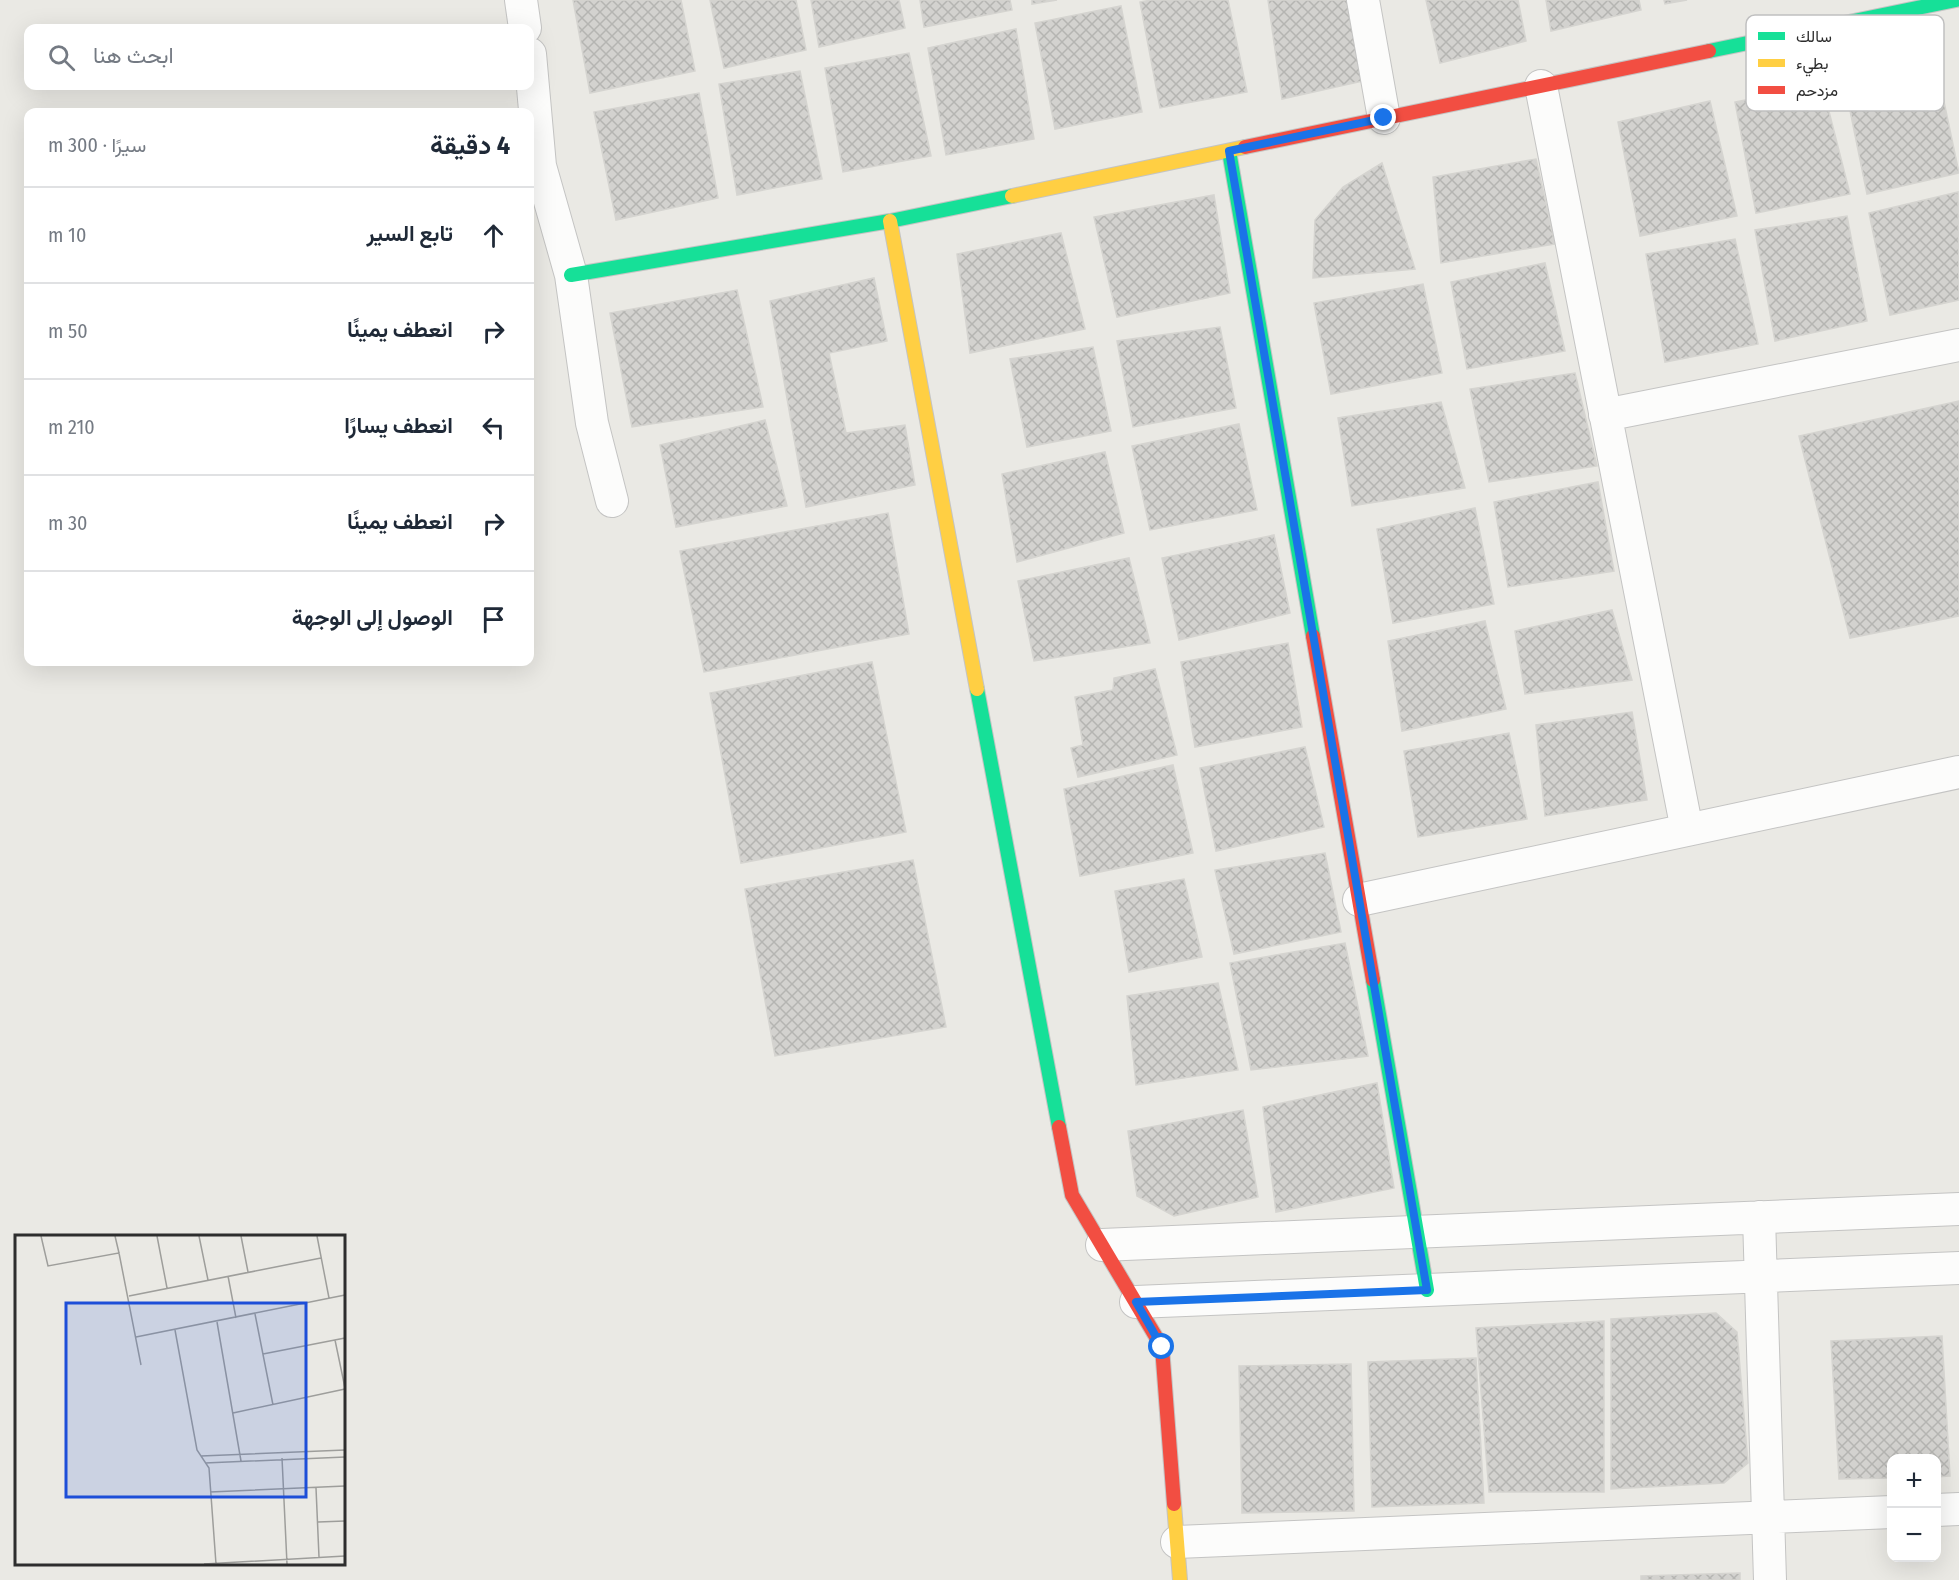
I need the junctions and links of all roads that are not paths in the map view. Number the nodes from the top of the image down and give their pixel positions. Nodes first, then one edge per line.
1 (521, 0) edge
2 (1363, 0) edge
3 (1956, 0) edge
4 (1884, 15) edge
5 (524, 24) edge
6 (1746, 44) edge
7 (1541, 86) junction
8 (533, 90) edge
9 (1384, 118) junction
10 (1229, 151) junction
11 (890, 221) junction
12 (571, 275) junction
13 (1959, 345) edge
14 (1605, 415) junction
15 (612, 501) dead end
16 (1959, 772) edge
17 (1687, 830) junction
18 (1359, 900) junction
19 (1959, 1209) edge
20 (1759, 1217) junction
21 (1417, 1232) junction
22 (1102, 1245) junction
23 (1959, 1268) edge
24 (1761, 1276) junction
25 (1427, 1290) junction
26 (1136, 1302) junction
27 (1959, 1509) edge
28 (1941, 1510) edge
29 (1887, 1512) edge
30 (1767, 1517) junction
31 (1178, 1542) junction
32 (1180, 1580) edge
33 (1770, 1580) edge

1 - 5 street
2 - 9 street
3 - 4 street
6 - 7 street
7 - 9 street
7 - 14 street
8 - 12 street
9 - 10 street
10 - 11 street
10 - 18 street
11 - 12 street
11 - 22 street
12 - 15 street
13 - 14 street
14 - 17 street
16 - 17 street
17 - 18 street
18 - 21 street
19 - 20 street
20 - 21 street
20 - 24 street
21 - 22 street
21 - 25 street
22 - 26 street
23 - 24 street
24 - 25 street
24 - 30 street
25 - 26 street
26 - 31 street
27 - 28 street
29 - 30 street
30 - 31 street
30 - 33 street
31 - 32 street

